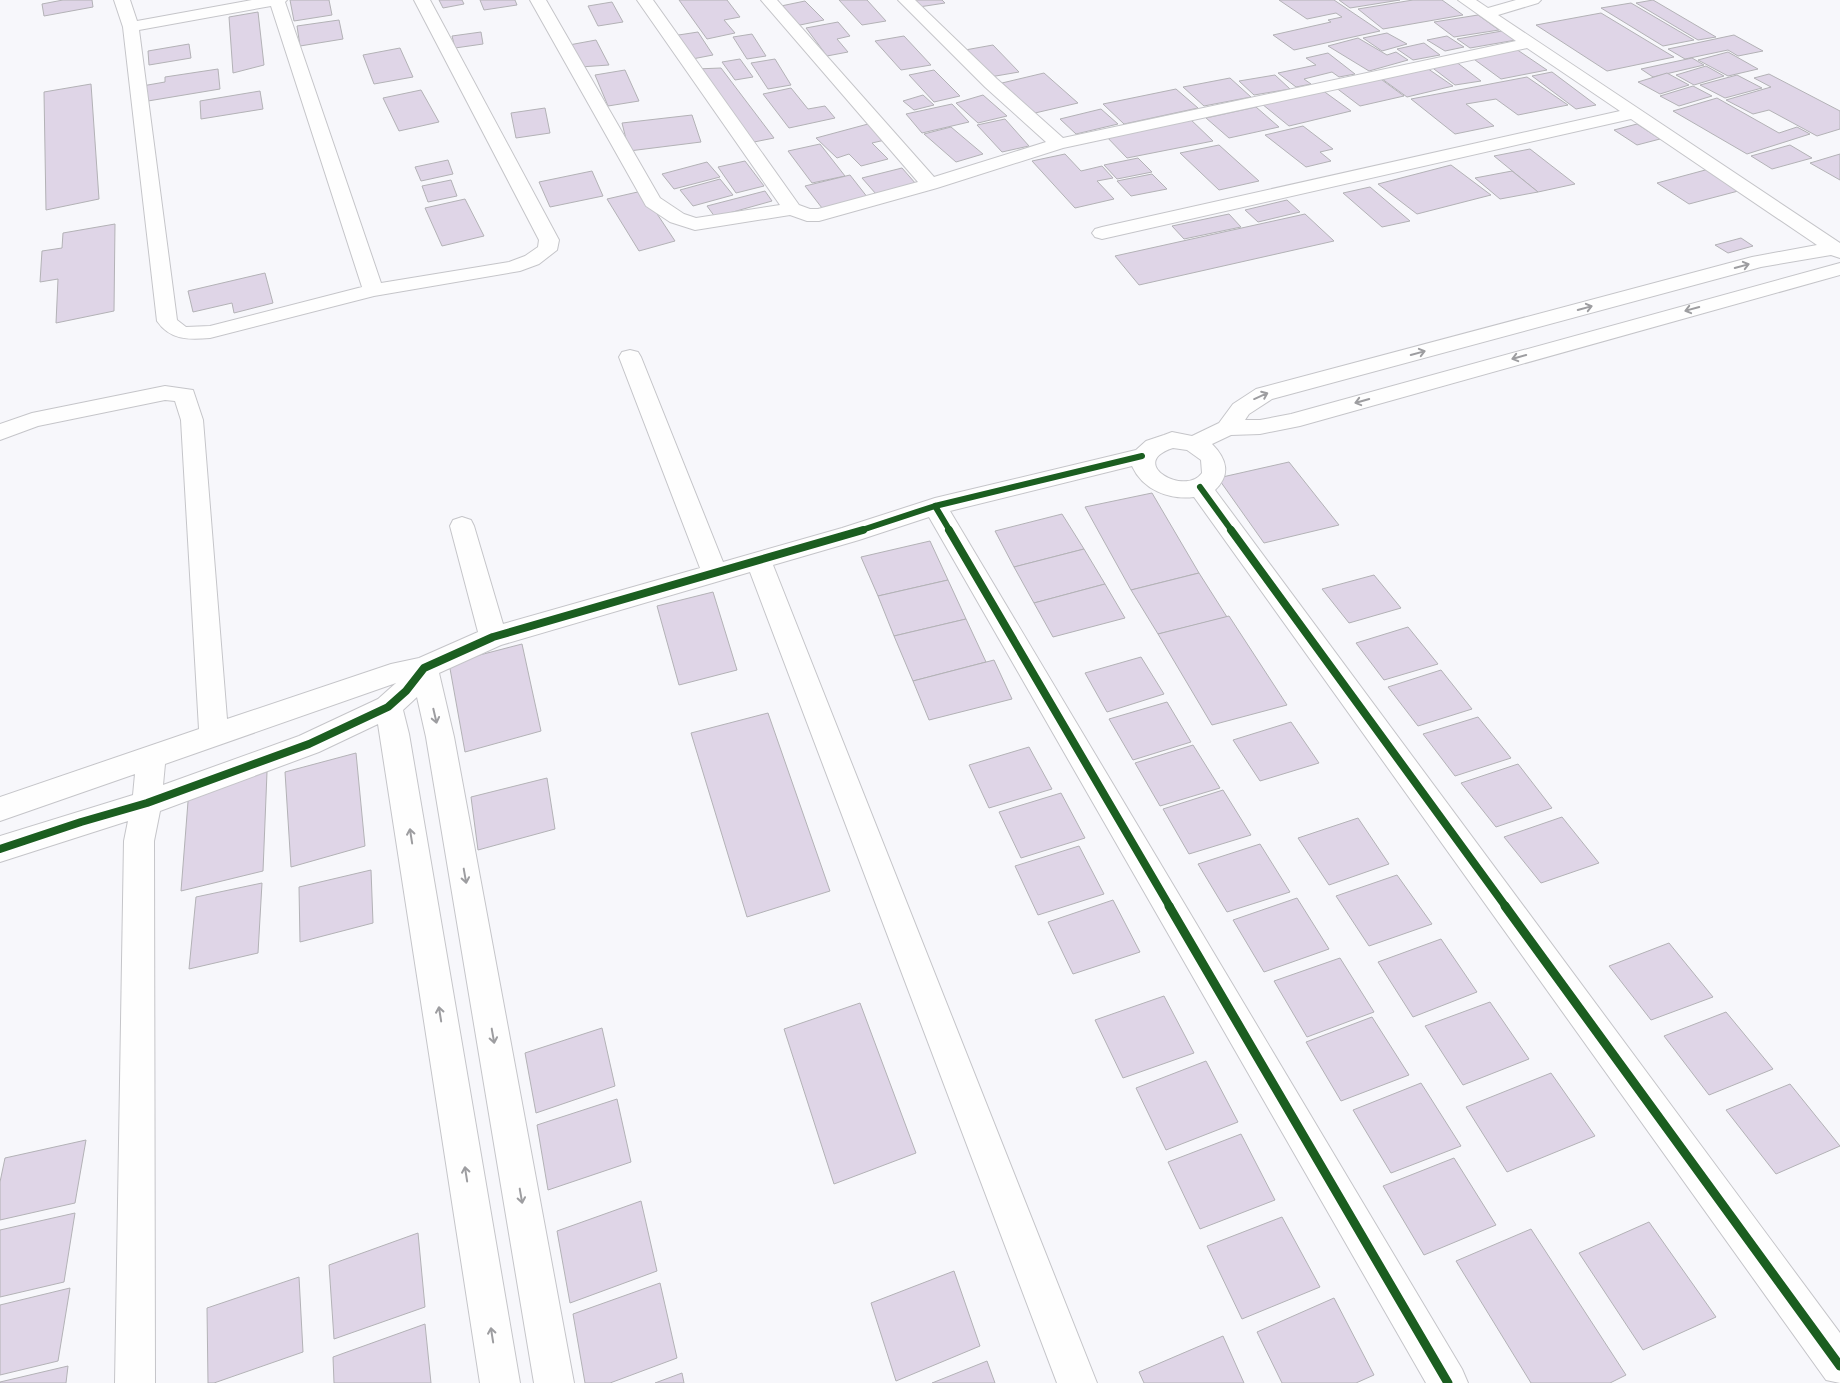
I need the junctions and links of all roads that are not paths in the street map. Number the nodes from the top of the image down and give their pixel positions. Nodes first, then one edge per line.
1 (122, 0) edge
2 (278, 0) edge
3 (422, 0) edge
4 (538, 0) edge
5 (645, 0) edge
6 (769, 0) edge
7 (906, 0) edge
8 (1466, 0) edge
9 (1533, 0) edge
10 (1486, 13) junction
11 (131, 27) junction
12 (1528, 43) junction
13 (1636, 113) junction
14 (1059, 144) junction
15 (930, 184) junction
16 (792, 208) junction
17 (1102, 232) dead end
18 (1837, 250) edge
19 (1840, 269) edge
20 (374, 290) junction
21 (630, 357) dead end
22 (1227, 428) junction
23 (0, 434) edge
24 (1194, 444) junction
25 (1142, 456) junction
26 (1200, 487) junction
27 (934, 506) junction
28 (462, 526) dead end
29 (759, 561) junction
30 (715, 573) junction
31 (492, 638) junction
32 (424, 668) junction
33 (388, 708) junction
34 (214, 735) junction
35 (151, 757) junction
36 (147, 803) junction
37 (0, 809) edge
38 (0, 849) edge
39 (1840, 1366) edge
40 (135, 1383) edge
41 (500, 1383) edge
42 (554, 1383) edge
43 (1077, 1383) edge
44 (1448, 1383) edge

1 - 11 street
2 - 11 street
2 - 20 street
3 - 20 street
4 - 16 street
5 - 16 street
6 - 15 street
7 - 14 street
8 - 10 street
9 - 10 street
10 - 12 street
11 - 20 street
12 - 13 street
12 - 14 street
13 - 17 street
13 - 18 street
14 - 15 street
15 - 16 street
22 -> 18 street
19 -> 22 street
21 - 30 street
22 - 24 street
23 - 34 street
24 - 25 street
24 - 26 street
25 - 26 street
25 - 27 street
26 - 39 street
27 - 29 street
27 - 44 street
28 - 31 street
29 - 30 street
29 - 43 street
30 - 31 street
31 - 32 street
32 - 33 street
32 - 34 street
32 -> 42 street
33 - 36 street
41 -> 33 street
34 - 35 street
35 - 36 street
35 - 37 street
36 - 38 street
36 - 40 street

